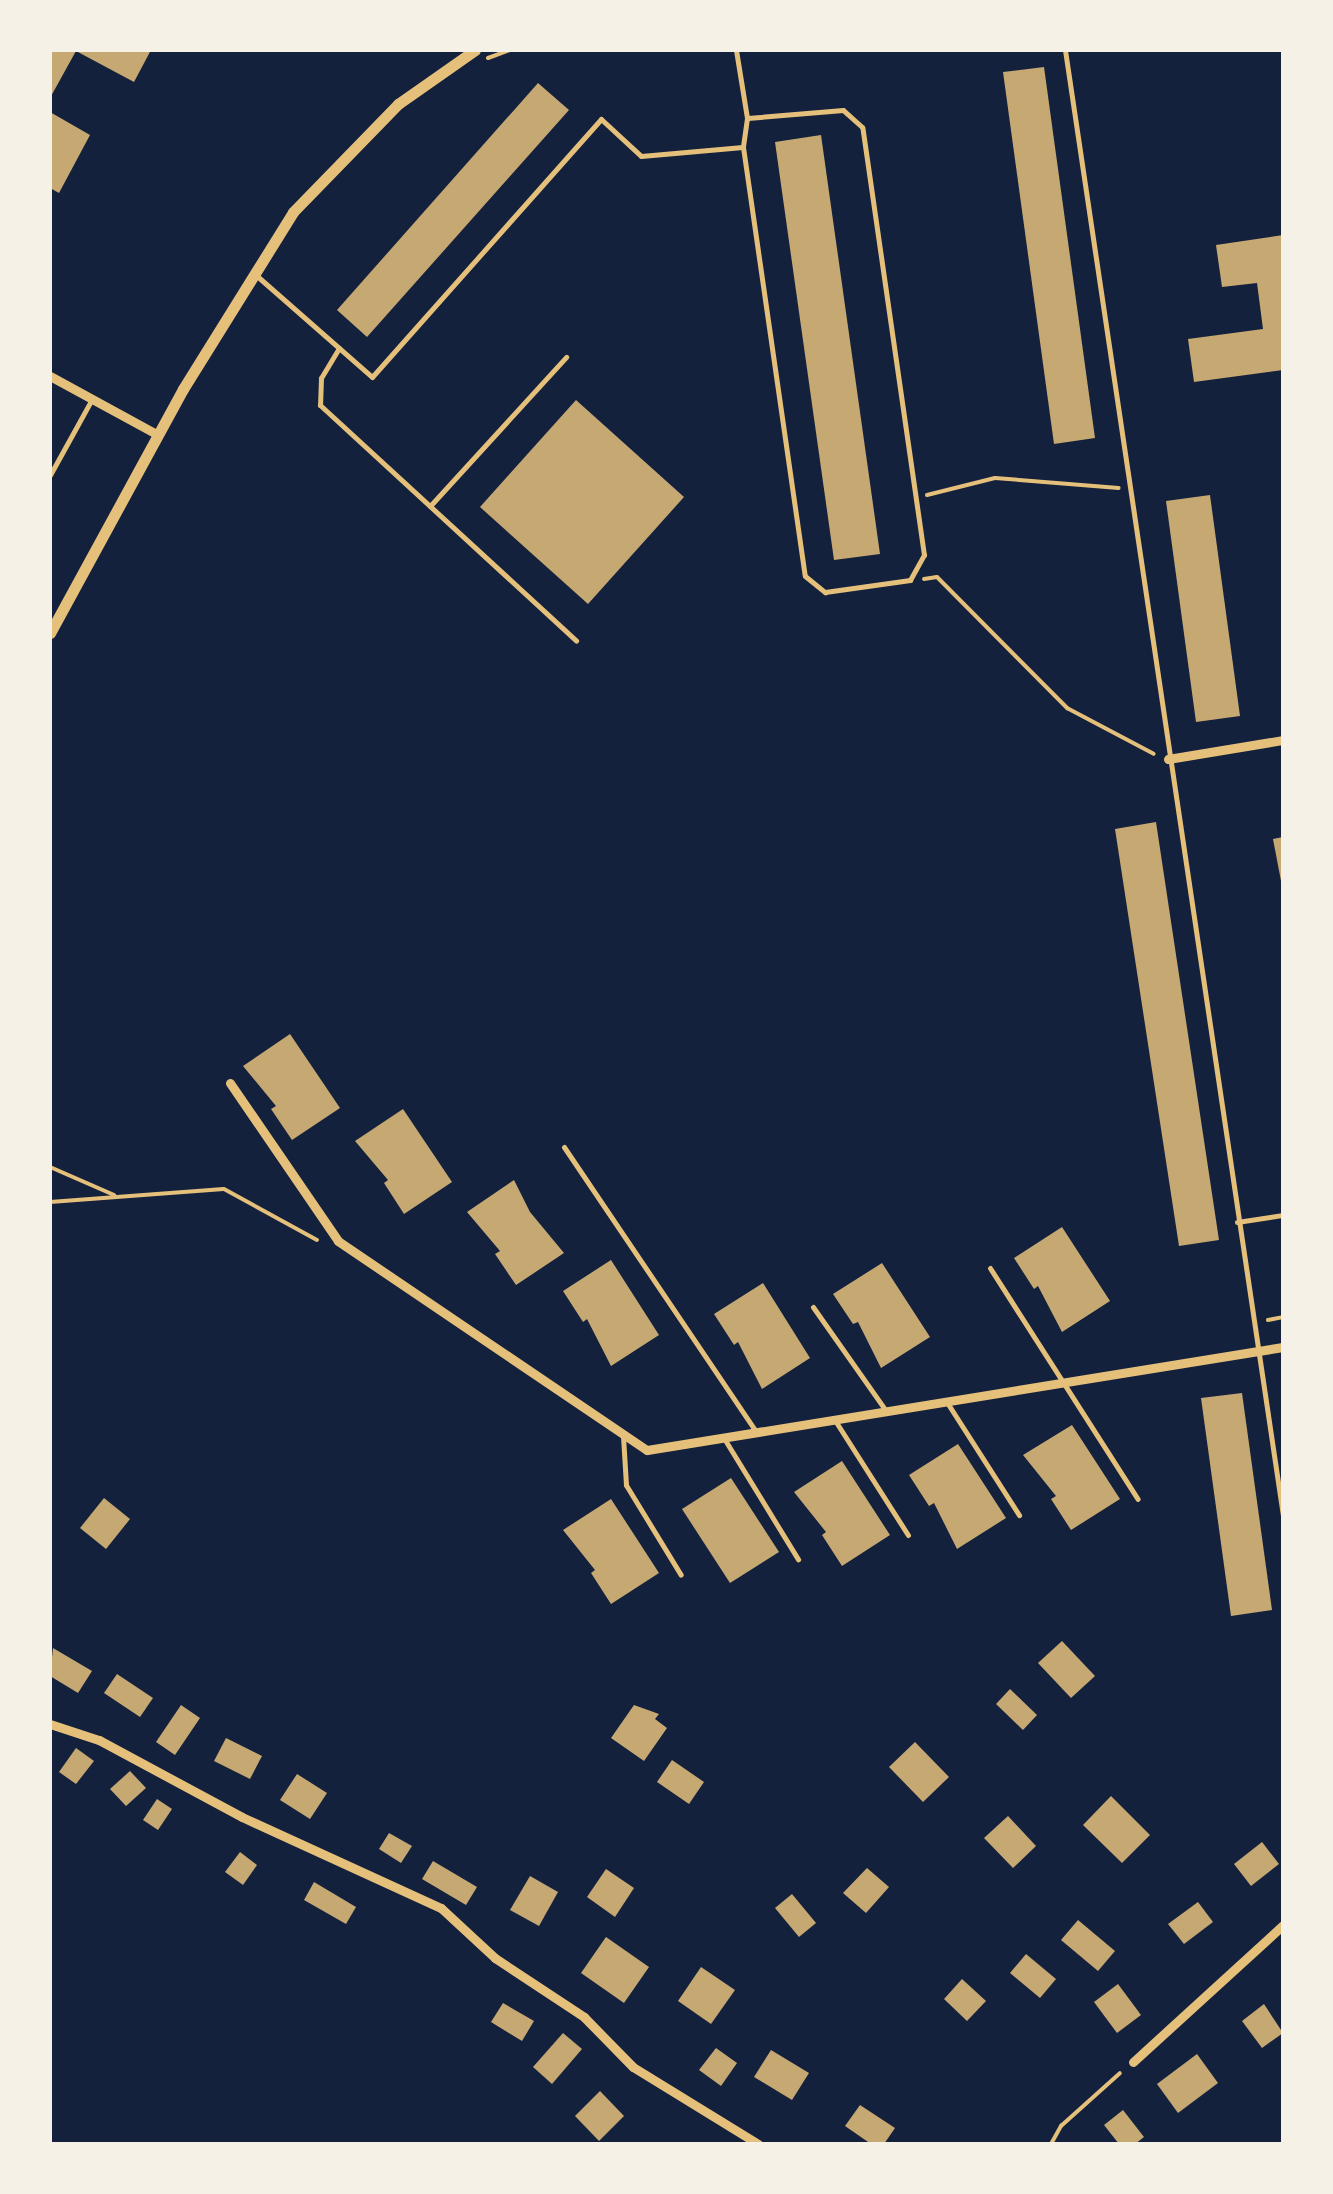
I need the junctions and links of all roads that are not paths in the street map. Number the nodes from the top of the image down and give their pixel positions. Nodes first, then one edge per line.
1 (475, 50) edge
2 (736, 50) edge
3 (1065, 50) edge
4 (747, 118) junction
5 (743, 147) junction
6 (254, 274) junction
7 (339, 348) junction
8 (566, 357) dead end
9 (50, 376) edge
10 (92, 399) junction
11 (158, 435) junction
12 (50, 476) edge
13 (430, 506) junction
14 (50, 633) edge
15 (576, 640) dead end
16 (1283, 740) edge
17 (1168, 760) junction
18 (230, 1083) dead end
19 (564, 1147) dead end
20 (1283, 1215) edge
21 (1237, 1222) junction
22 (990, 1268) dead end
23 (813, 1307) dead end
24 (1283, 1347) edge
25 (1256, 1351) junction
26 (1063, 1382) junction
27 (946, 1401) junction
28 (886, 1411) junction
29 (834, 1419) junction
30 (756, 1432) junction
31 (622, 1433) junction
32 (723, 1437) junction
33 (1138, 1499) dead end
34 (1019, 1515) dead end
35 (1283, 1516) edge
36 (908, 1536) dead end
37 (798, 1559) dead end
38 (681, 1574) dead end
39 (50, 1724) edge
40 (1283, 1925) edge
41 (1133, 2062) road end
42 (758, 2144) edge

1 - 6 street
2 - 4 lane
3 - 17 lane
4 - 5 lane
4 - 5 lane
5 - 7 lane
6 - 7 lane
6 - 11 street
7 - 13 lane
8 - 13 lane
9 - 10 street
10 - 11 street
10 - 12 lane
11 - 14 street
13 - 15 lane
16 - 17 street
17 - 21 lane
18 - 31 street
19 - 30 lane
20 - 21 lane
21 - 25 lane
22 - 26 lane
23 - 28 lane
24 - 25 street
25 - 26 street
25 - 35 lane
26 - 27 street
26 - 33 lane
27 - 28 street
27 - 34 lane
28 - 29 street
29 - 30 street
29 - 36 lane
30 - 32 street
31 - 32 street
31 - 38 lane
32 - 37 lane
39 - 42 street
40 - 41 street

